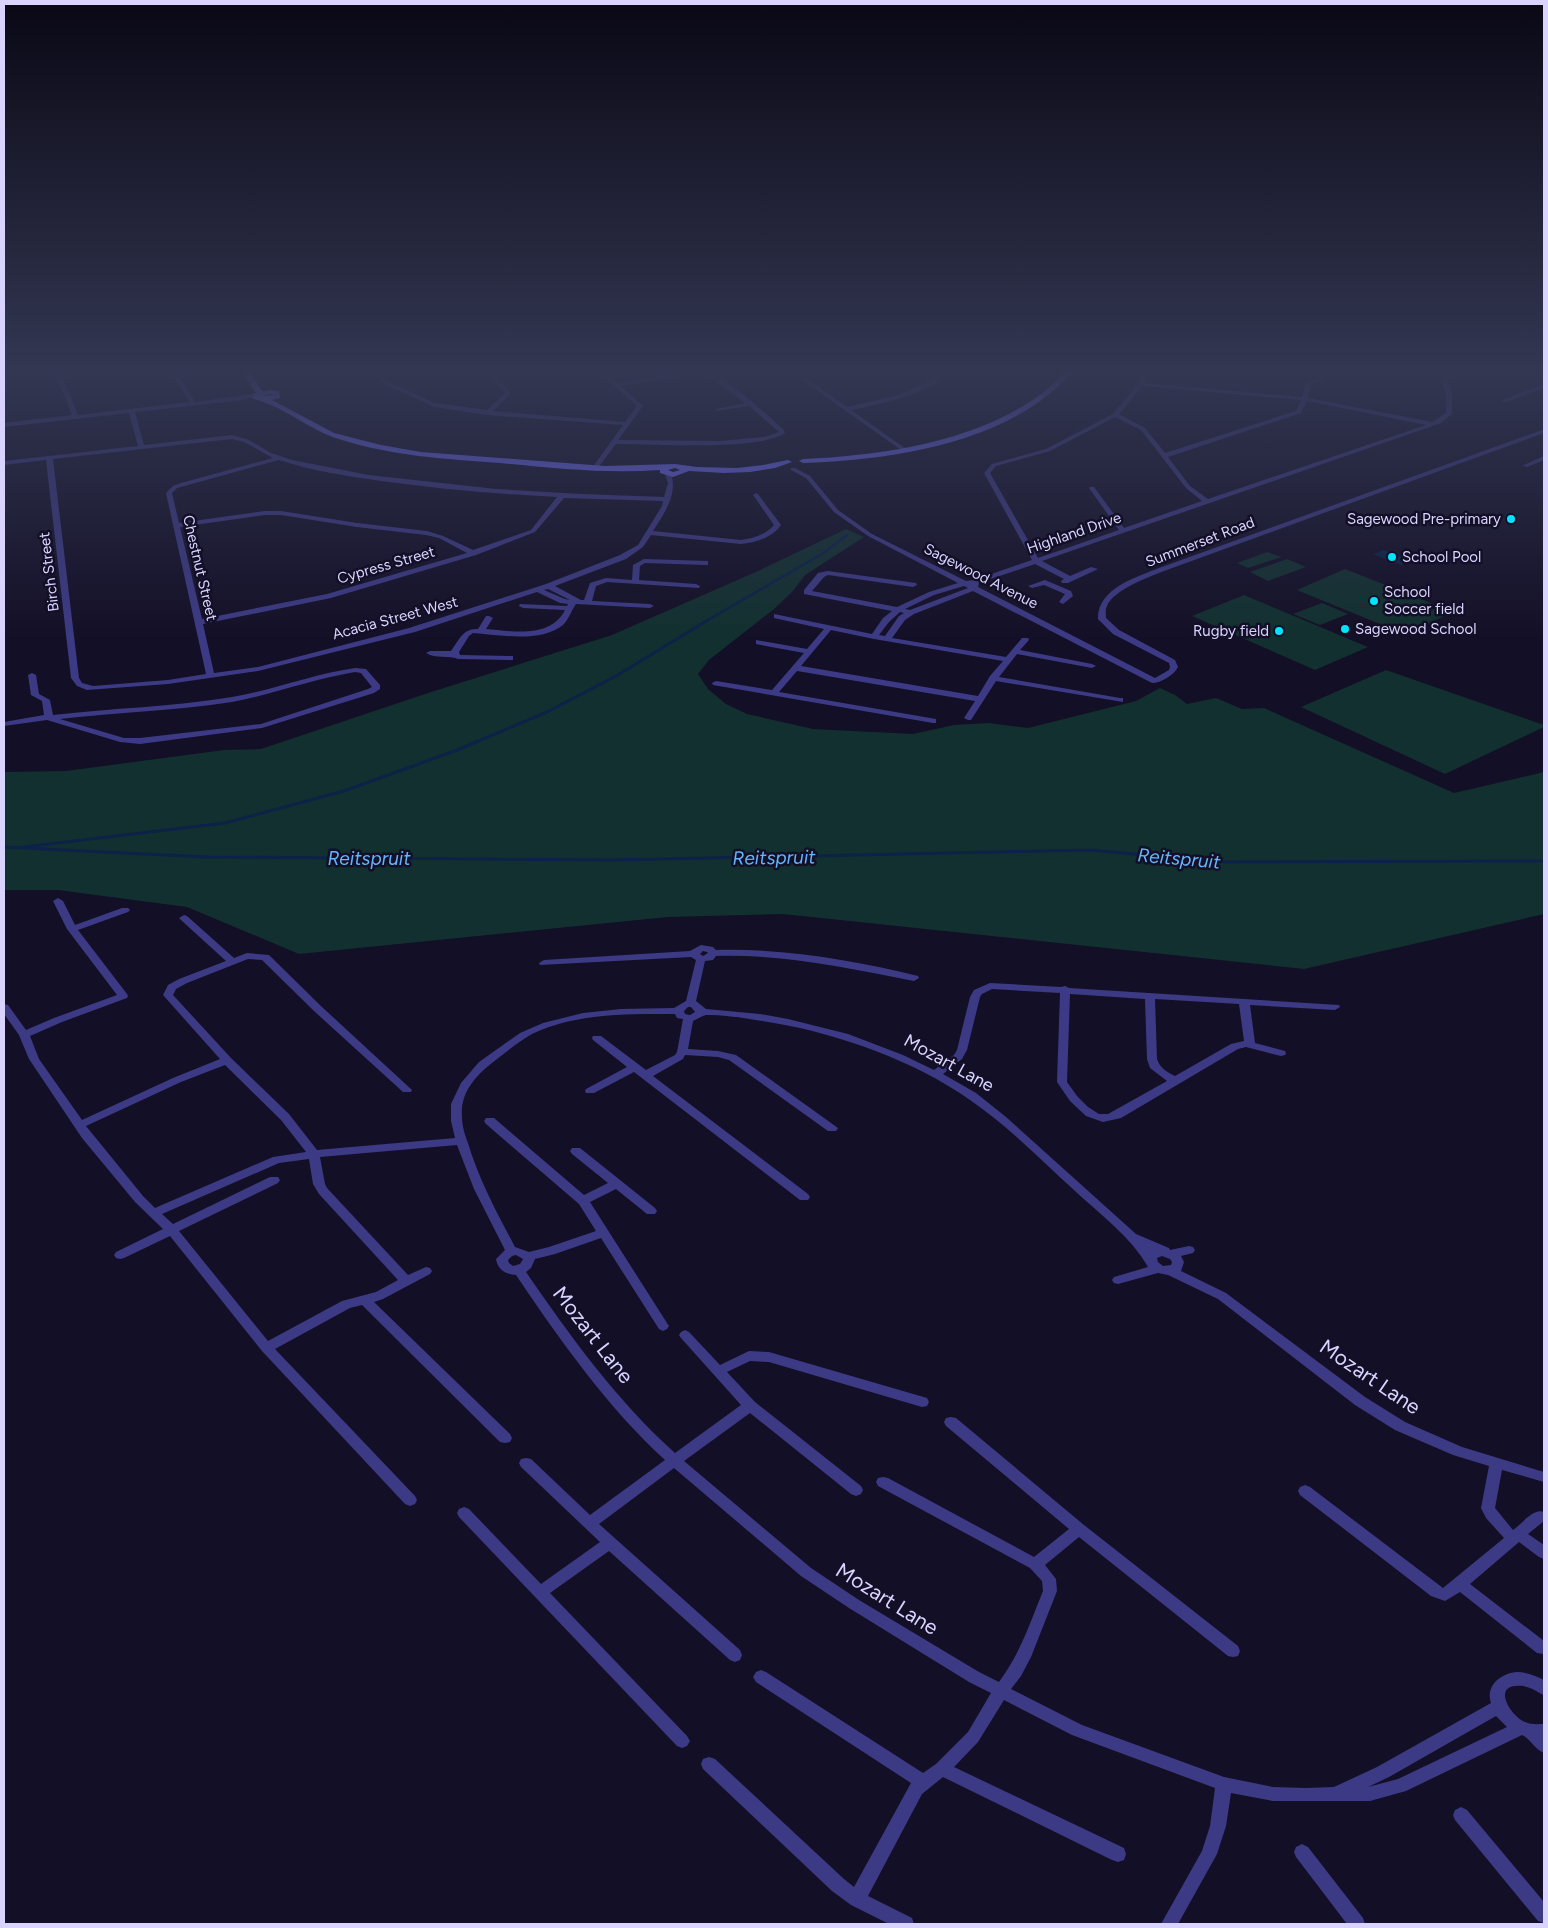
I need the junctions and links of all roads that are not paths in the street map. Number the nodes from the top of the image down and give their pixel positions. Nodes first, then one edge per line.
1 (27, 460) edge
2 (49, 460) edge
3 (274, 460) edge
4 (288, 460) edge
5 (493, 460) edge
6 (601, 460) edge
7 (834, 460) edge
8 (1011, 460) edge
9 (1167, 460) edge
10 (1330, 460) edge
11 (1466, 460) edge
12 (1542, 461) edge
13 (4, 463) edge
14 (806, 464) junction
15 (791, 466) junction
16 (1525, 466) dead end
17 (595, 468) junction
18 (682, 472) junction
19 (668, 474) junction
20 (808, 477) junction
21 (1092, 488) dead end
22 (756, 495) dead end
23 (562, 496) junction
24 (666, 499) junction
25 (1207, 502) junction
26 (176, 524) junction
27 (1123, 531) junction
28 (650, 533) junction
29 (473, 554) junction
30 (1036, 561) junction
31 (705, 563) dead end
32 (1094, 570) dead end
33 (1070, 579) junction
34 (635, 582) junction
35 (966, 583) junction
36 (912, 585) dead end
37 (975, 585) junction
38 (1052, 585) junction
39 (696, 586) dead end
40 (1032, 586) dead end
41 (548, 590) junction
42 (1063, 602) dead end
43 (577, 603) junction
44 (523, 606) dead end
45 (650, 606) dead end
46 (900, 609) junction
47 (911, 612) junction
48 (777, 616) dead end
49 (489, 618) dead end
50 (199, 622) junction
51 (829, 628) junction
52 (481, 631) junction
53 (874, 637) junction
54 (887, 639) junction
55 (1025, 640) dead end
56 (759, 642) dead end
57 (808, 651) junction
58 (1016, 652) junction
59 (430, 653) dead end
60 (456, 654) junction
61 (510, 658) dead end
62 (1006, 659) junction
63 (1092, 666) dead end
64 (796, 668) junction
65 (32, 675) dead end
66 (211, 677) junction
67 (993, 678) junction
68 (1155, 681) joint
69 (78, 684) joint
70 (716, 684) dead end
71 (774, 693) junction
72 (979, 699) junction
73 (1120, 700) dead end
74 (49, 718) junction
75 (968, 718) dead end
76 (933, 721) dead end
77 (4, 724) edge
78 (58, 901) dead end
79 (125, 910) dead end
80 (184, 918) dead end
81 (72, 929) junction
82 (697, 956) junction
83 (233, 962) junction
84 (544, 963) dead end
85 (914, 978) dead end
86 (1065, 989) junction
87 (1150, 995) junction
88 (1244, 1001) junction
89 (690, 1004) junction
90 (4, 1007) edge
91 (1335, 1007) dead end
92 (678, 1011) junction
93 (701, 1012) junction
94 (688, 1018) junction
95 (24, 1035) junction
96 (597, 1038) dead end
97 (1250, 1045) junction
98 (682, 1052) junction
99 (1281, 1053) dead end
100 (226, 1060) junction
101 (635, 1067) junction
102 (646, 1075) junction
103 (934, 1075) junction
104 (1175, 1081) junction
105 (407, 1090) dead end
106 (590, 1091) dead end
107 (490, 1121) dead end
108 (80, 1125) junction
109 (832, 1128) dead end
110 (462, 1141) junction
111 (576, 1151) dead end
112 (314, 1154) junction
113 (274, 1180) dead end
114 (615, 1184) junction
115 (804, 1197) dead end
116 (583, 1201) junction
117 (651, 1211) dead end
118 (154, 1213) junction
119 (172, 1230) junction
120 (604, 1233) junction
121 (1134, 1237) junction
122 (1188, 1250) dead end
123 (512, 1252) junction
124 (120, 1256) dead end
125 (528, 1256) junction
126 (1165, 1261) junction
127 (426, 1270) dead end
128 (519, 1270) junction
129 (1118, 1280) dead end
130 (406, 1281) junction
131 (364, 1299) junction
132 (663, 1326) dead end
133 (684, 1335) dead end
134 (266, 1348) junction
135 (718, 1371) junction
136 (922, 1402) dead end
137 (750, 1406) junction
138 (952, 1422) dead end
139 (505, 1438) dead end
140 (674, 1460) junction
141 (526, 1463) dead end
142 (1496, 1463) junction
143 (1544, 1477) edge
144 (883, 1482) dead end
145 (856, 1490) dead end
146 (1305, 1491) dead end
147 (410, 1500) dead end
148 (464, 1513) dead end
149 (1540, 1516) dead end
150 (589, 1522) junction
151 (1079, 1529) junction
152 (1516, 1536) junction
153 (610, 1543) junction
154 (1544, 1553) edge
155 (1036, 1564) junction
156 (1460, 1584) junction
157 (541, 1592) junction
158 (1542, 1648) dead end
159 (1233, 1651) dead end
160 (735, 1655) dead end
161 (761, 1677) dead end
162 (1537, 1680) edge
163 (1544, 1688) edge
164 (1000, 1692) junction
165 (1498, 1706) junction
166 (1532, 1730) edge
167 (682, 1741) dead end
168 (1544, 1746) edge
169 (709, 1764) dead end
170 (942, 1769) junction
171 (923, 1782) junction
172 (1224, 1784) junction
173 (1337, 1793) junction
174 (1461, 1815) dead end
175 (1302, 1852) dead end
176 (1118, 1854) dead end
177 (857, 1899) junction
178 (1544, 1915) edge
179 (906, 1924) edge
180 (1169, 1924) edge
181 (1356, 1924) edge

1 - 13 street
2 - 69 street, Birch Street
3 - 26 street, Chestnut Street
4 - 23 street
5 - 17 street
6 - 17 street
7 - 14 street
8 - 30 street
9 - 25 street
10 - 25 street, Highland Drive
11 - 68 street, Summerset Road
12 - 16 street
14 - 15 street
14 - 20 street
15 - 18 street
15 - 20 street, Sagewood Avenue
17 - 19 street
18 - 19 street
18 - 19 street, Acacia Street West
19 - 24 street, Acacia Street West
20 - 35 street, Sagewood Avenue
21 - 27 street
22 - 28 street
23 - 24 street
23 - 29 street, Cypress Street
24 - 28 street, Acacia Street West
25 - 27 street, Highland Drive
26 - 29 street
26 - 50 street, Chestnut Street
27 - 30 street, Highland Drive
28 - 41 street, Acacia Street West
29 - 50 street, Cypress Street
30 - 33 street
30 - 37 street, Highland Drive
31 - 34 street
32 - 33 street
33 - 38 street
34 - 39 street
34 - 43 street
35 - 37 street, Sagewood Avenue
35 - 46 street
36 - 46 street
37 - 47 street, Highland Drive
37 - 68 street, Sagewood Avenue
38 - 40 street
38 - 42 street
41 - 43 street
41 - 43 street
41 - 66 street, Acacia Street West
43 - 44 street
43 - 45 street
43 - 52 street
46 - 47 street
46 - 53 street
47 - 54 street
48 - 51 street
49 - 52 street
50 - 66 street, Chestnut Street
51 - 53 street
51 - 57 street
52 - 60 street
53 - 54 street
54 - 62 street
55 - 58 street
56 - 57 street
57 - 64 street
58 - 62 street
58 - 63 street
59 - 60 street
60 - 61 street
62 - 67 street
64 - 71 street
64 - 72 street
65 - 74 street
66 - 69 street, Acacia Street West
67 - 72 street
67 - 73 street
70 - 71 street
71 - 76 street
72 - 75 street
74 - 74 street
74 - 77 street
78 - 81 street
79 - 81 street
80 - 83 street
81 - 95 street
82 - 84 street
82 - 85 street
82 - 89 street
83 - 100 street
83 - 105 street
86 - 87 street
86 - 103 street
86 - 104 street
87 - 88 street
87 - 104 street
88 - 91 street
88 - 97 street
89 - 92 street
89 - 93 street
90 - 95 street
92 - 94 street
92 - 110 street
93 - 94 street
93 - 103 street, Mozart Lane
94 - 98 street
95 - 108 street
96 - 101 street
97 - 99 street
97 - 104 street
98 - 102 street
98 - 109 street
100 - 108 street
100 - 112 street
101 - 102 street
101 - 106 street
102 - 115 street
103 - 121 street, Mozart Lane
107 - 116 street
108 - 118 street
110 - 112 street
110 - 123 street
111 - 114 street
112 - 118 street
112 - 130 street
113 - 119 street
114 - 116 street
114 - 117 street
116 - 120 street
118 - 119 street
119 - 124 street
119 - 134 street
120 - 125 street
120 - 132 street
121 - 126 street
121 - 126 street, Mozart Lane
122 - 126 street
123 - 125 street
123 - 128 street
125 - 128 street
126 - 129 street
126 - 142 street, Mozart Lane
127 - 130 street
128 - 140 street, Mozart Lane
130 - 131 street
131 - 134 street
131 - 139 street
133 - 135 street
134 - 147 street
135 - 136 street
135 - 137 street
137 - 140 street
137 - 145 street
138 - 151 street
140 - 150 street
140 - 164 street, Mozart Lane
141 - 150 street
142 - 143 street, Mozart Lane
142 - 152 street
144 - 155 street
146 - 156 street
148 - 157 street
149 - 152 street
150 - 153 street
151 - 155 street
151 - 159 street
152 - 154 street
152 - 156 street
153 - 157 street
153 - 160 street
155 - 164 street
156 - 158 street
157 - 167 street
161 - 171 street
162 - 163 street
162 - 165 street
164 - 170 street
164 - 172 street, Mozart Lane
165 - 166 street
165 - 173 street, Mozart Lane
166 - 168 street
166 - 173 street, Mozart Lane
169 - 177 street
170 - 171 street
170 - 176 street
171 - 177 street
172 - 173 street, Mozart Lane
172 - 180 street
174 - 178 street
175 - 181 street
177 - 179 street

